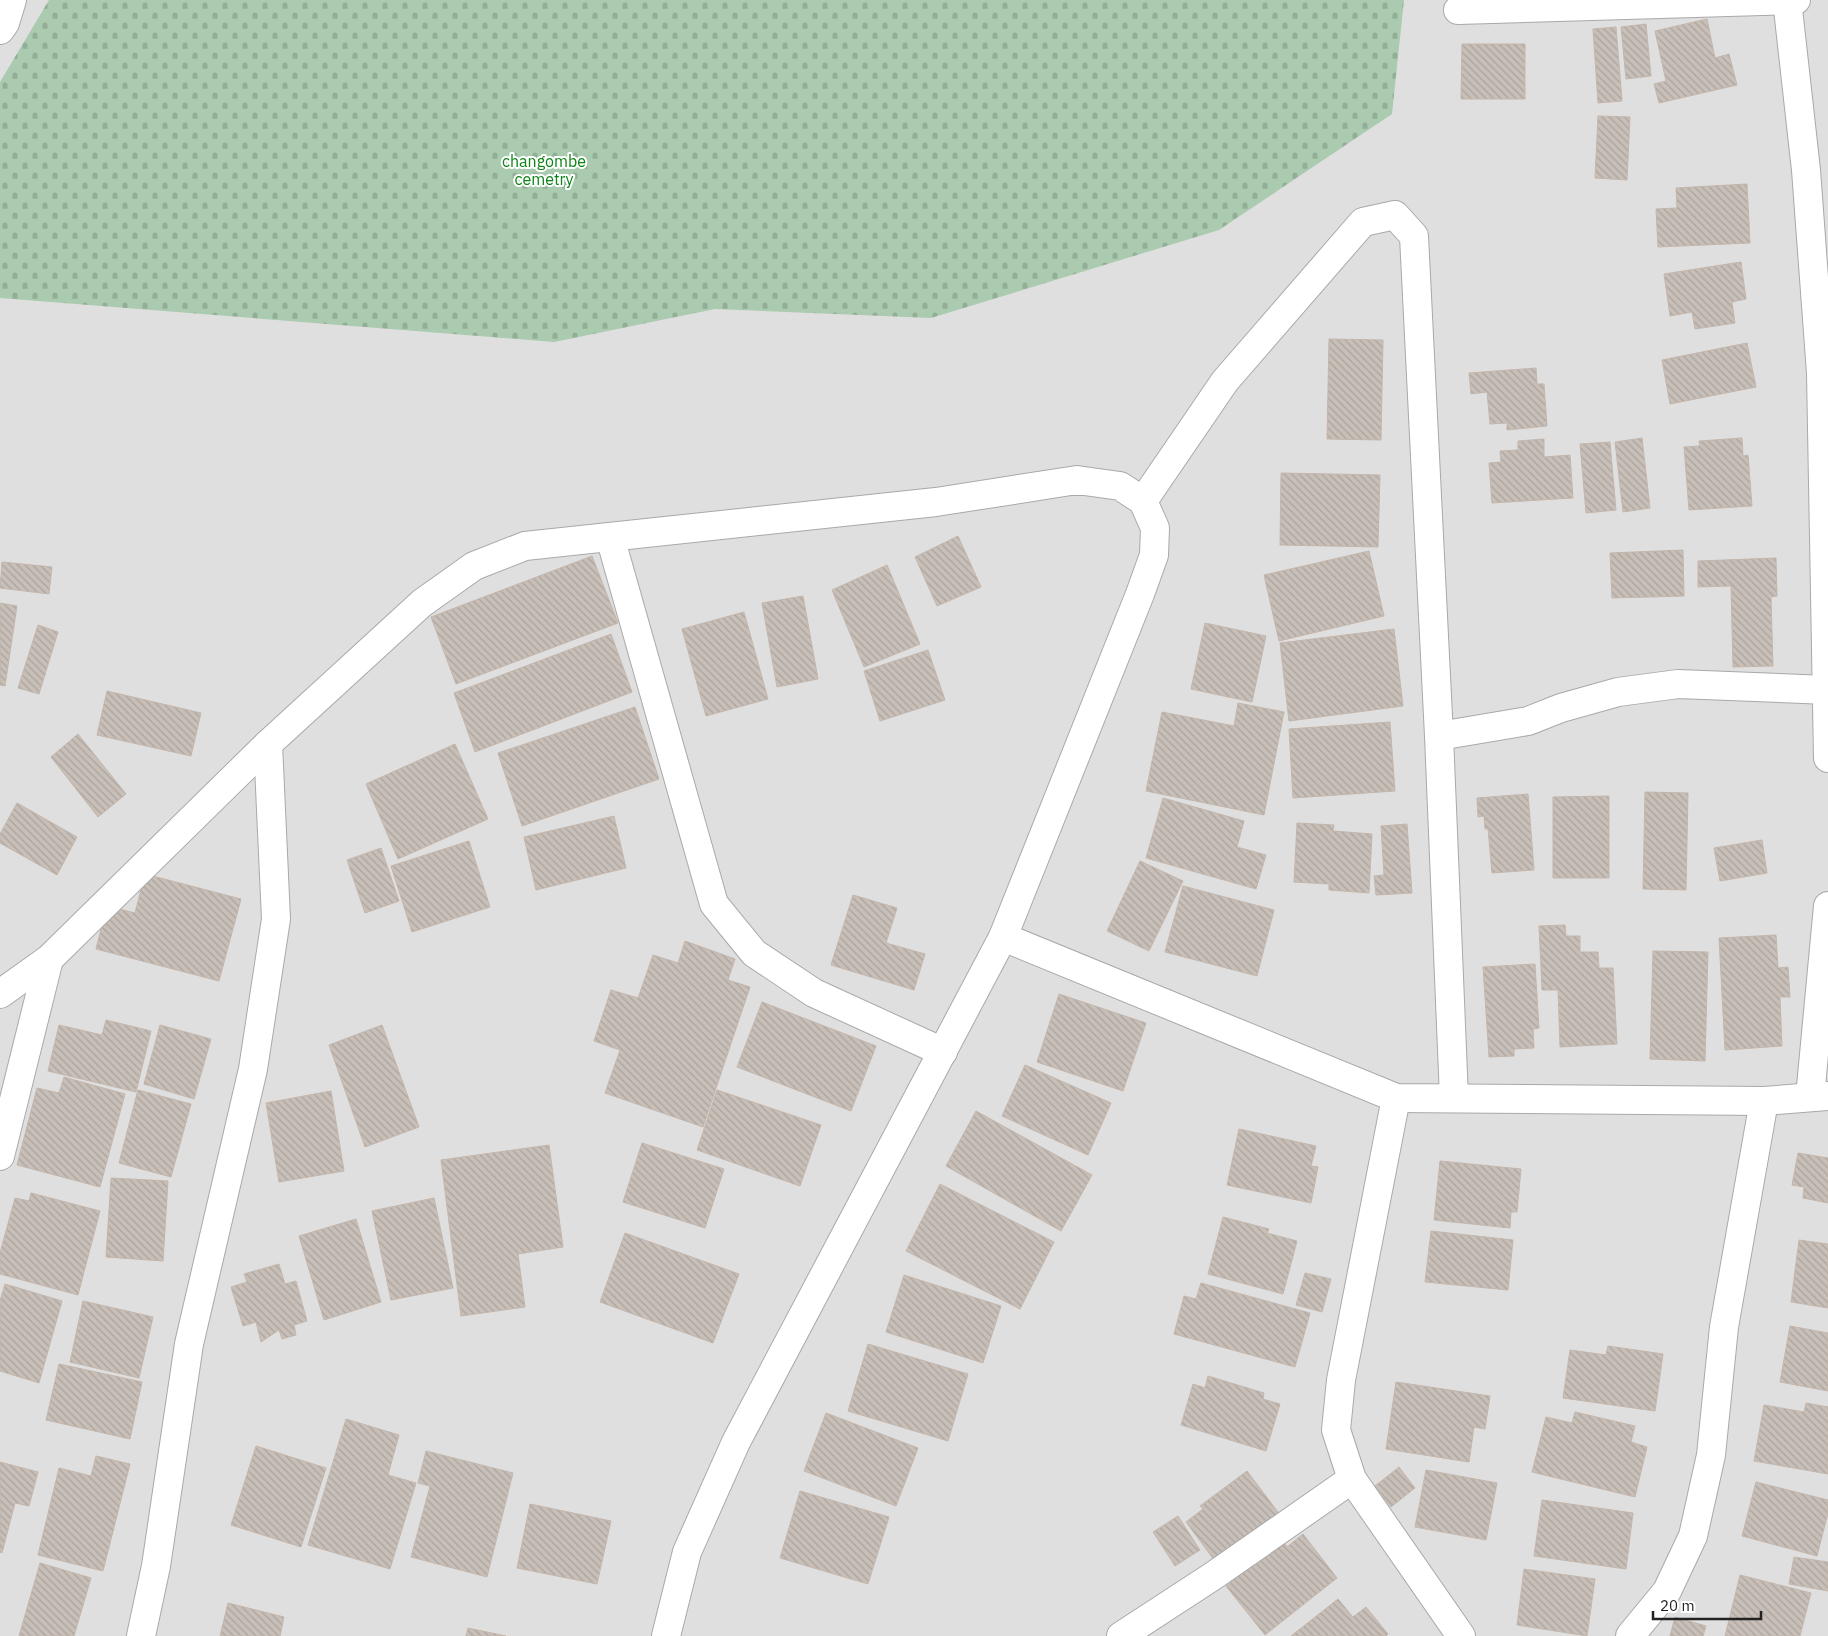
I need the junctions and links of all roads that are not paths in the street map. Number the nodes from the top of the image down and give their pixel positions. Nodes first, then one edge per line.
1 (12, 0) edge
2 (1787, 0) edge
3 (1796, 0) edge
4 (1642, 2) edge
5 (1458, 10) dead end
6 (0, 30) edge
7 (1143, 501) junction
8 (610, 537) junction
9 (1827, 690) edge
10 (1439, 736) junction
11 (268, 744) junction
12 (1828, 758) edge
13 (1828, 906) edge
14 (1003, 937) junction
15 (49, 958) junction
16 (0, 994) edge
17 (942, 1052) junction
18 (1819, 1097) edge
19 (1396, 1098) junction
20 (1454, 1098) junction
21 (1764, 1101) junction
22 (0, 1156) edge
23 (1352, 1479) junction
24 (141, 1636) edge
25 (666, 1636) edge
26 (1121, 1636) edge
27 (1461, 1636) edge
28 (1630, 1636) edge

1 - 6 street
2 - 3 street
2 - 4 street
2 - 9 street
4 - 5 street
7 - 8 street
7 - 10 street
7 - 14 street
8 - 11 street
8 - 17 street
9 - 10 street
9 - 12 street
10 - 20 street
11 - 15 street
11 - 24 street
13 - 18 street
14 - 17 street
14 - 19 street
15 - 16 street
15 - 22 street
17 - 25 street
18 - 21 street
19 - 20 street
19 - 23 street
20 - 21 street
21 - 28 street
23 - 26 street
23 - 27 street

